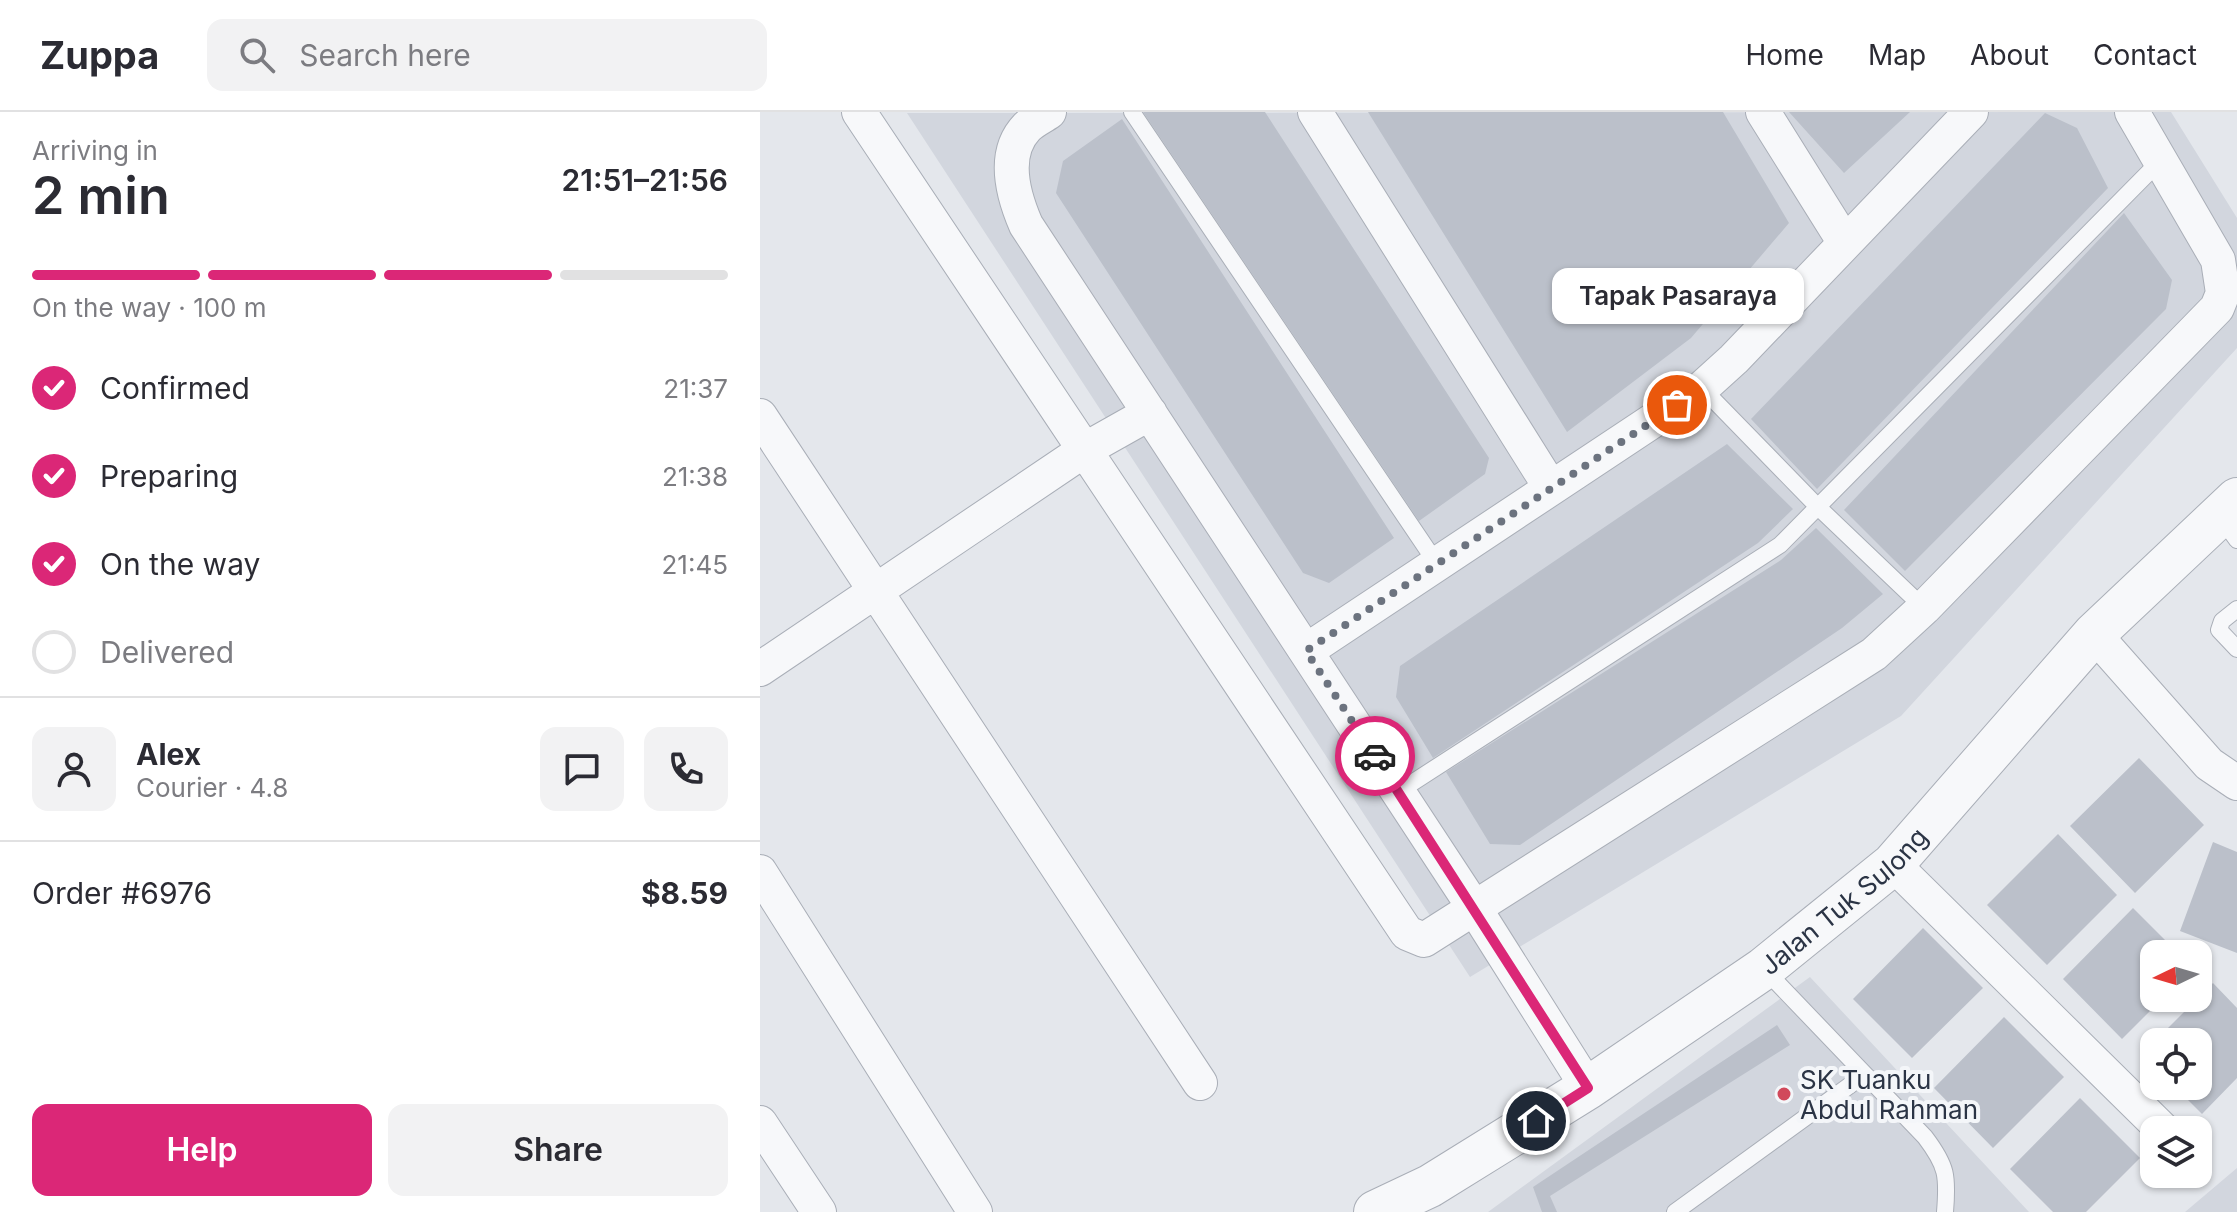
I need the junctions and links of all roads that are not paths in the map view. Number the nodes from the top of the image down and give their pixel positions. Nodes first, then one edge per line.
1 (859, 112) edge
2 (1049, 112) edge
3 (1132, 112) edge
4 (1315, 112) edge
5 (1763, 112) edge
6 (1971, 112) edge
7 (2132, 112) edge
8 (2161, 160) junction
9 (1845, 243) junction
10 (1702, 388) junction
11 (1150, 413) junction
12 (760, 416) edge
13 (1086, 449) junction
14 (1551, 488) junction
15 (1818, 507) junction
16 (2231, 517) edge
17 (1437, 564) junction
18 (877, 592) junction
19 (1924, 608) junction
20 (2237, 609) edge
21 (2094, 634) junction
22 (2237, 649) edge
23 (1306, 651) junction
24 (760, 669) edge
25 (2237, 783) edge
26 (1398, 792) junction
27 (1893, 864) junction
28 (760, 872) edge
29 (1475, 909) junction
30 (1763, 969) junction
31 (1864, 1075) junction
32 (1200, 1083) dead end
33 (1588, 1088) junction
34 (2149, 1116) edge
35 (760, 1123) edge
36 (819, 1212) edge
37 (975, 1212) edge
38 (1375, 1212) edge
39 (1675, 1212) edge
40 (1945, 1212) edge

1 - 13 street
2 - 11 street
3 - 17 lane
4 - 14 street
5 - 9 street
6 - 9 street
7 - 8 street
8 - 15 lane
8 - 19 street
9 - 10 street
10 - 14 street
10 - 15 lane
11 - 13 street
11 - 23 street
12 - 18 street
13 - 18 street
13 - 29 street
14 - 17 street
15 - 19 lane
15 - 26 lane
16 - 21 street, Jalan Tuk Sulong
17 - 23 street
18 - 24 street
18 - 32 street
19 - 29 street
20 - 22 lane
21 - 25 street
21 - 27 street, Jalan Tuk Sulong
23 - 26 street
26 - 29 street
27 - 30 street, Jalan Tuk Sulong
27 - 34 street
28 - 37 street
29 - 33 street
30 - 31 lane
30 - 33 street, Jalan Tuk Sulong
31 - 39 lane
31 - 40 lane
33 - 38 street, Jalan Tuk Sulong
35 - 36 street

